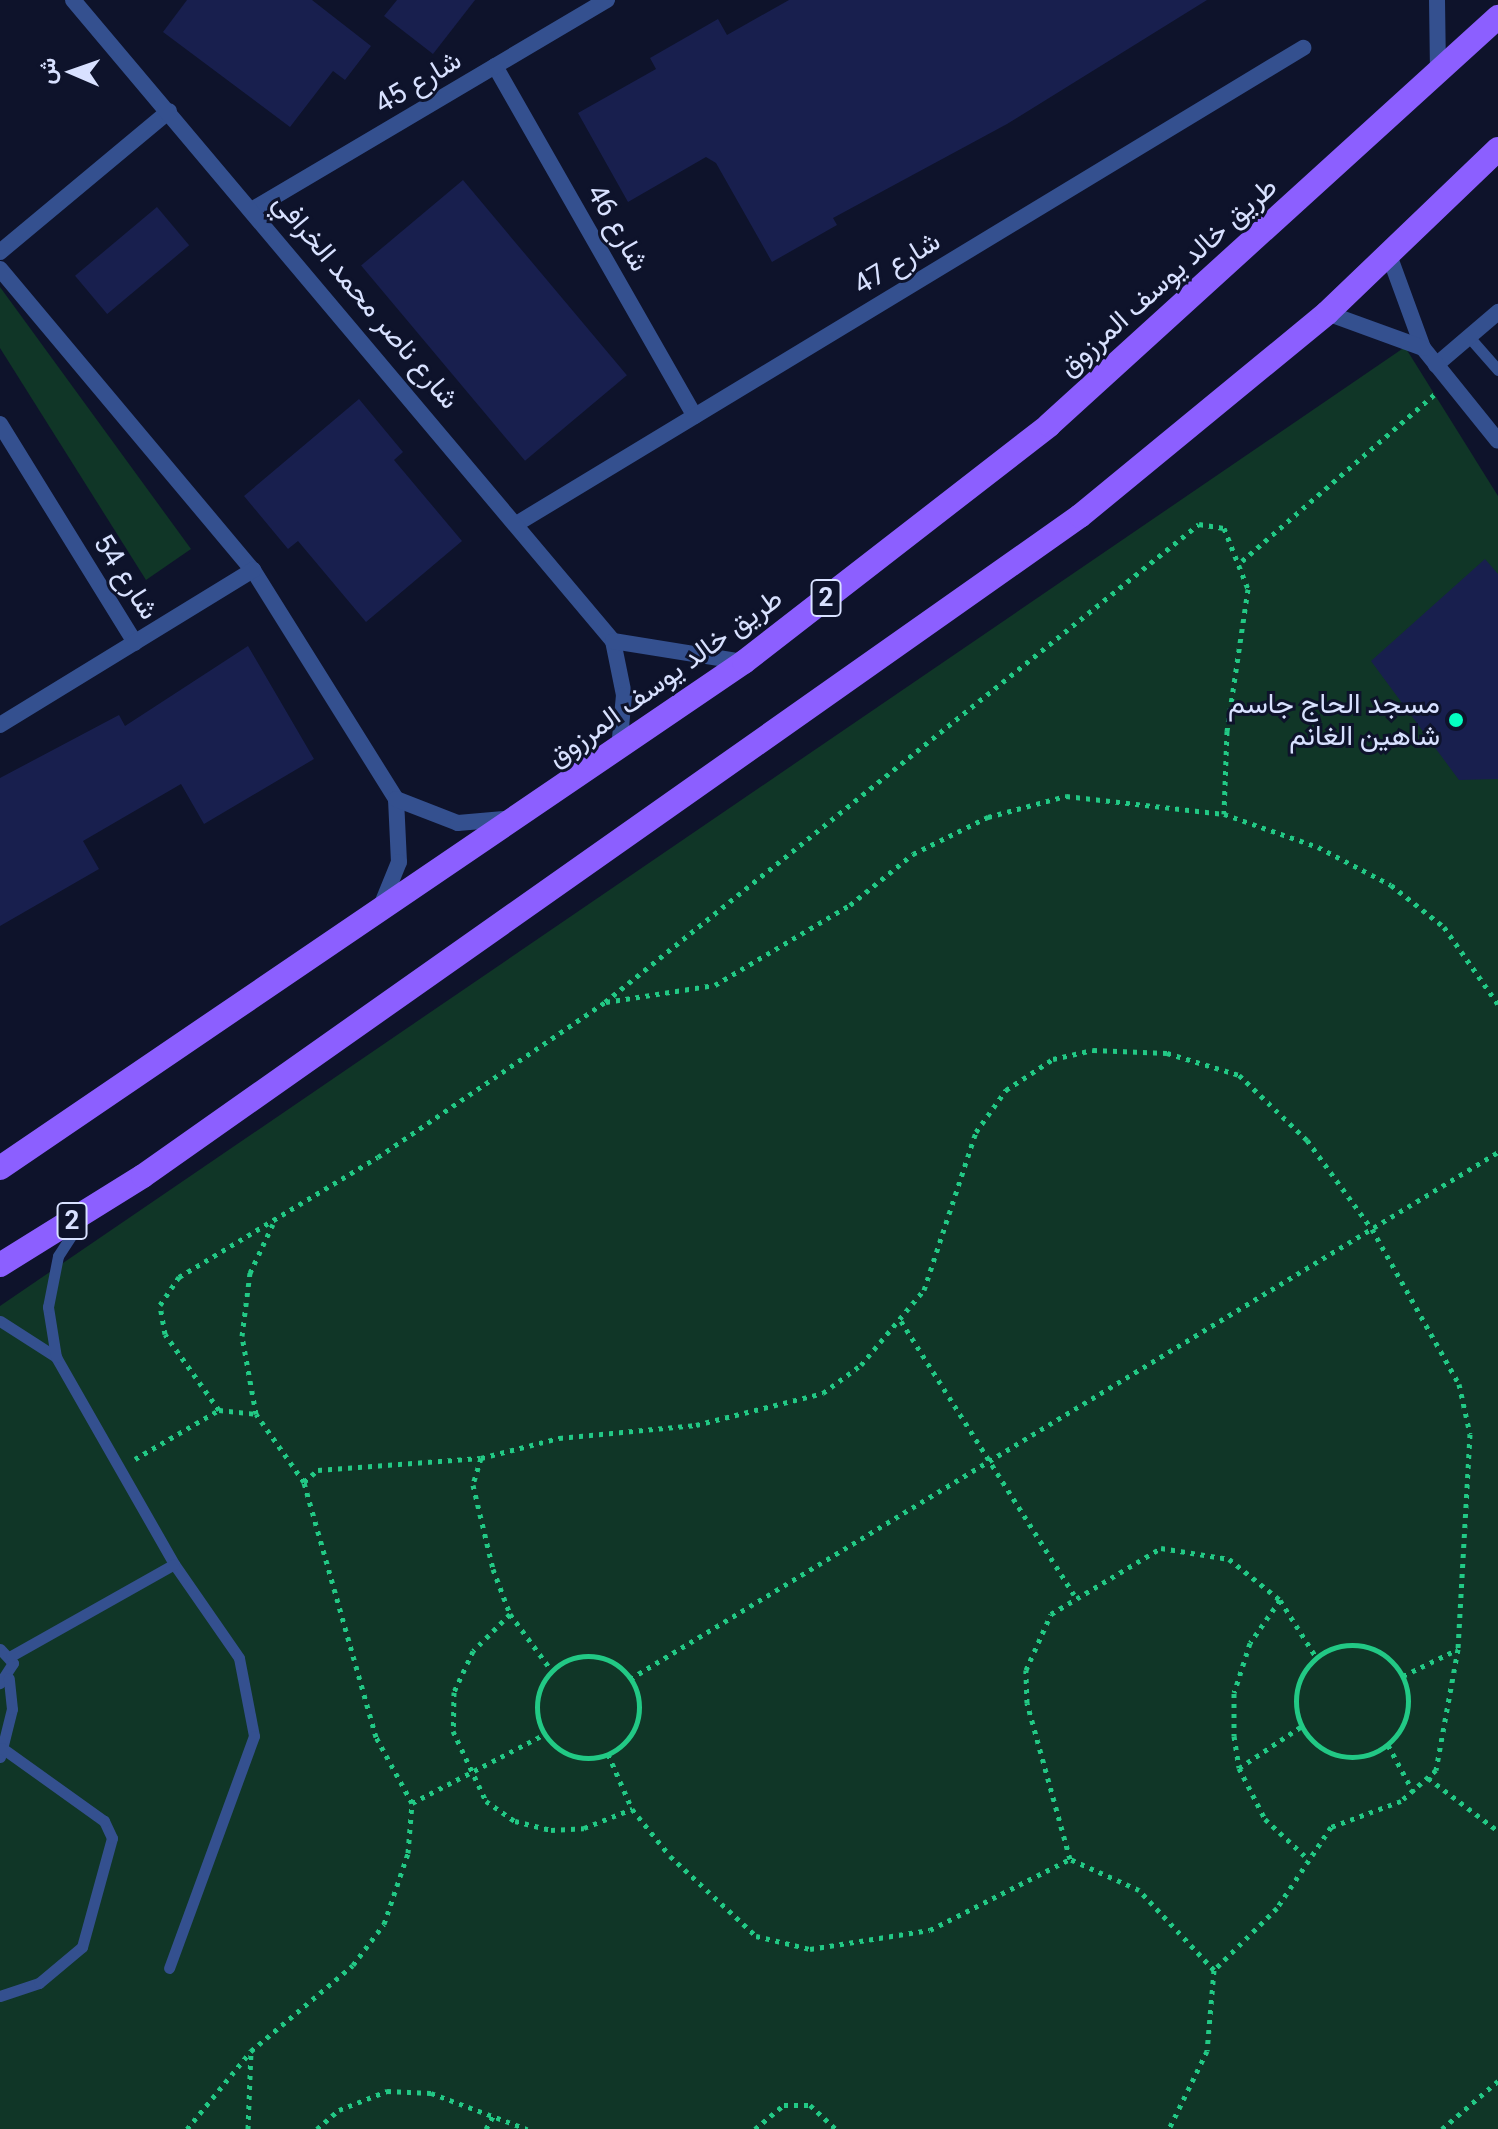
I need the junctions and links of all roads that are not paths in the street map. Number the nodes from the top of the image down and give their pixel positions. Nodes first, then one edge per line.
1 (73, 0) edge
2 (607, 0) edge
3 (1437, 0) edge
4 (1498, 17) edge
5 (1303, 48) dead end
6 (495, 66) junction
7 (1438, 74) junction
8 (169, 111) junction
9 (1498, 149) edge
10 (255, 208) junction
11 (0, 252) edge
12 (1389, 255) junction
13 (0, 269) edge
14 (1498, 312) edge
15 (1327, 313) junction
16 (1469, 337) junction
17 (1423, 348) junction
18 (1436, 365) junction
19 (1498, 370) edge
20 (695, 416) junction
21 (0, 424) edge
22 (1498, 441) edge
23 (518, 523) junction
24 (253, 570) junction
25 (613, 641) junction
26 (135, 643) junction
27 (744, 662) junction
28 (0, 725) edge
29 (619, 749) junction
30 (396, 799) junction
31 (525, 813) junction
32 (373, 920) junction
33 (0, 1168) edge
34 (85, 1213) junction
35 (0, 1265) edge
36 (0, 1321) edge
37 (56, 1357) junction
38 (174, 1564) junction
39 (0, 1649) edge
40 (11, 1656) junction
41 (5, 1680) edge
42 (1, 1753) edge
43 (169, 1968) dead end
44 (0, 1996) edge

1 - 8 street, شارع ناصر محمد الخرافي
2 - 6 street, شارع 45
3 - 7 street
4 - 7 main road, طريق خالد يوسف المرزوق / 2
5 - 20 street, شارع 47
6 - 10 street, شارع 45
6 - 20 street, شارع 46
7 - 27 main road, طريق خالد يوسف المرزوق / 2
8 - 10 street, شارع ناصر محمد الخرافي
8 - 11 street
9 - 12 main road, 2
10 - 23 street, شارع ناصر محمد الخرافي
12 - 15 main road, 2
12 - 17 street
13 - 24 street
14 - 16 street
15 - 17 street
15 - 34 main road, 2
16 - 18 street
16 - 19 lane
17 - 18 street
18 - 22 street
20 - 23 street, شارع 47
21 - 26 street, شارع 54
23 - 25 street, شارع ناصر محمد الخرافي
24 - 26 street, شارع 54
24 - 30 street
25 - 27 street
25 - 29 street, شارع ناصر محمد الخرافي
26 - 28 street
27 - 29 main road, طريق خالد يوسف المرزوق / 2
29 - 31 main road, طريق خالد يوسف المرزوق / 2
30 - 31 street
30 - 32 street
31 - 32 main road, طريق خالد يوسف المرزوق / 2
32 - 33 main road, طريق خالد يوسف المرزوق / 2
34 - 35 main road, 2
34 - 37 lane
36 - 37 lane
37 - 38 lane
38 - 40 lane
38 - 43 lane
39 - 40 lane
40 - 41 lane
41 - 42 lane
42 - 44 lane

